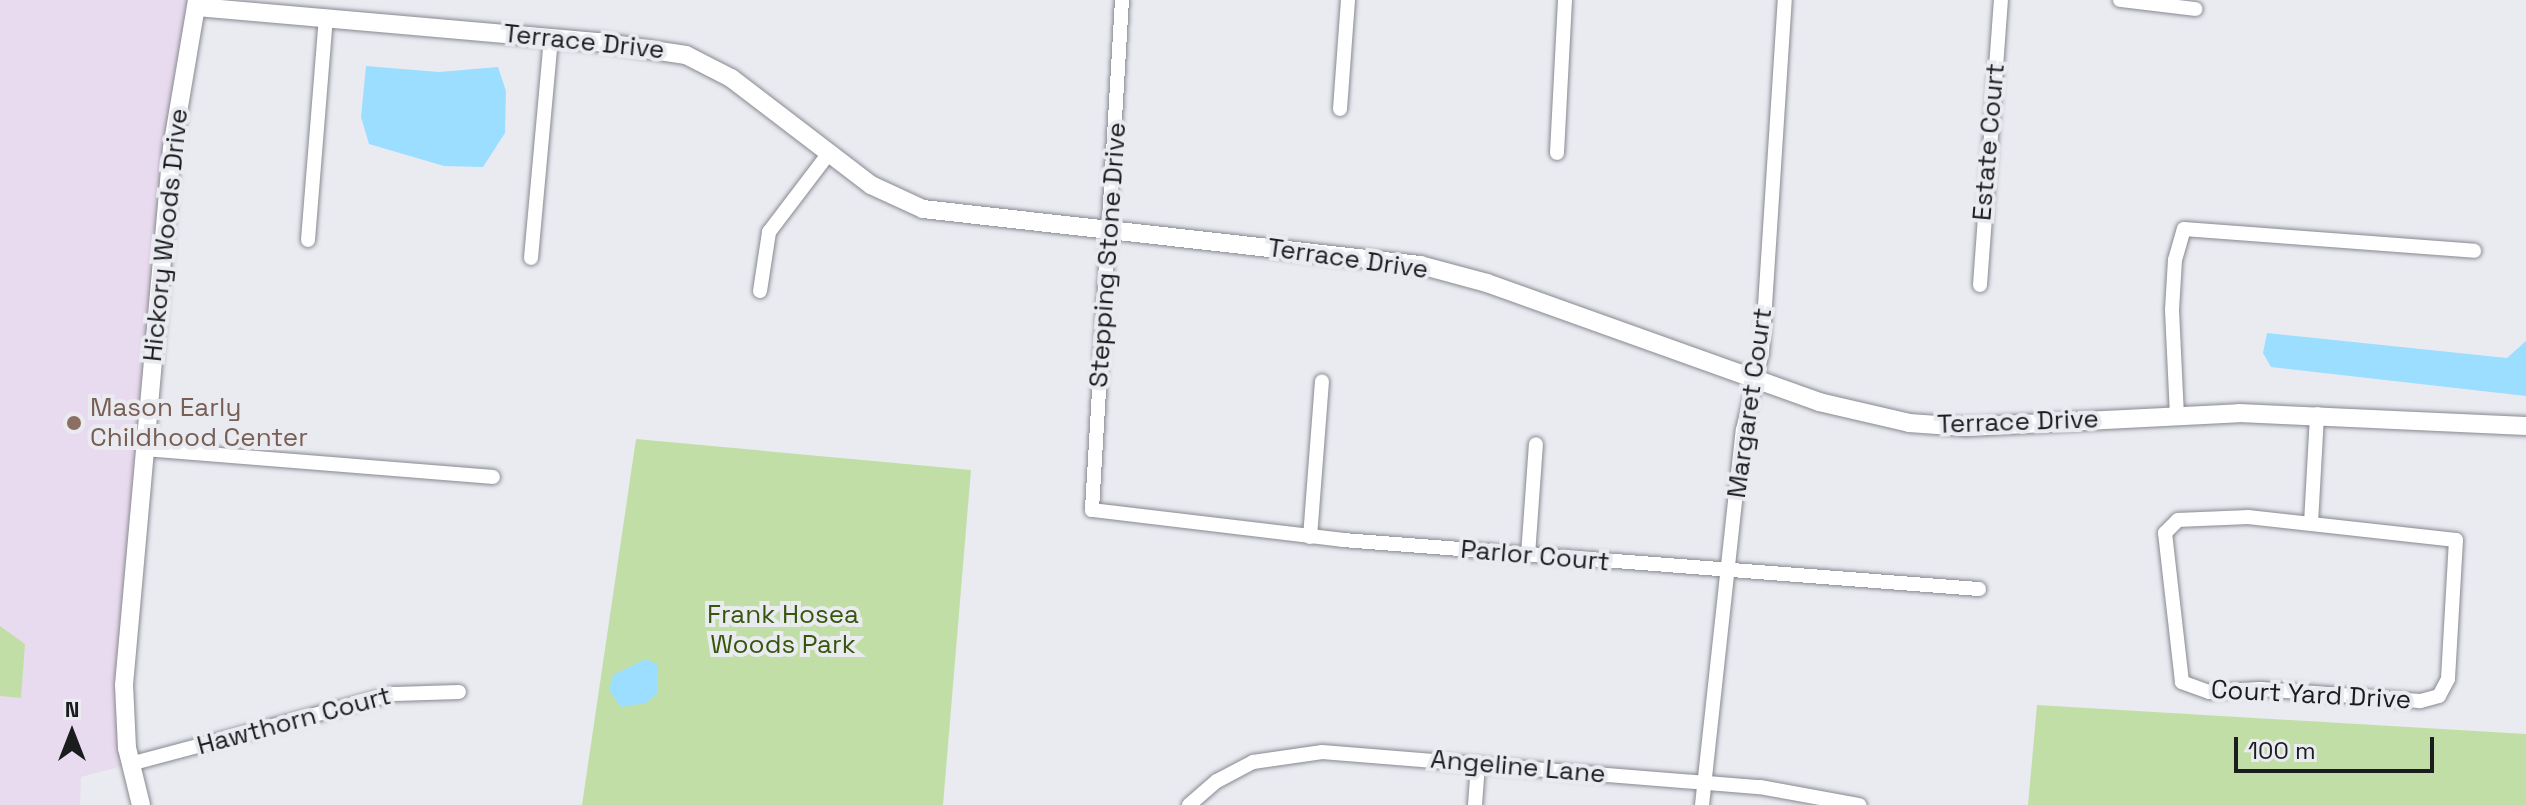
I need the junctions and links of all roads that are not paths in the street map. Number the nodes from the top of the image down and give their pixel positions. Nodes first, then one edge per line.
1 (1122, 0) edge
2 (1348, 0) edge
3 (1565, 0) edge
4 (1785, 0) edge
5 (2001, 0) edge
6 (2120, 0) edge
7 (197, 4) edge
8 (2195, 9) dead end
9 (326, 17) junction
10 (551, 37) junction
11 (1340, 109) dead end
12 (829, 153) junction
13 (1557, 153) dead end
14 (1106, 232) junction
15 (308, 240) dead end
16 (2474, 251) dead end
17 (531, 258) dead end
18 (1980, 285) dead end
19 (760, 291) dead end
20 (1755, 379) junction
21 (1322, 381) dead end
22 (2317, 414) junction
23 (2177, 416) junction
24 (2526, 426) edge
25 (1536, 444) dead end
26 (145, 449) junction
27 (493, 477) dead end
28 (1092, 510) joint
29 (2311, 523) junction
30 (1310, 537) junction
31 (1528, 555) junction
32 (1730, 573) junction
33 (1979, 589) dead end
34 (459, 692) dead end
35 (130, 764) junction
36 (1478, 764) junction
37 (1704, 782) junction
38 (141, 805) edge
39 (1189, 805) edge
40 (1475, 805) edge
41 (1702, 805) edge
42 (1859, 805) edge

1 - 14 street, Stepping Stone Drive
2 - 11 street
3 - 13 street
4 - 20 street, Margaret Court
5 - 18 street, Estate Court
6 - 8 street
7 - 9 street, Terrace Drive
7 - 26 street, Hickory Woods Drive
9 - 10 street, Terrace Drive
9 - 15 street
10 - 12 street, Terrace Drive
10 - 17 street
12 - 14 street, Terrace Drive
12 - 19 street
14 - 20 street, Terrace Drive
14 - 28 street, Stepping Stone Drive
16 - 23 street
20 - 23 street, Terrace Drive
20 - 32 street, Margaret Court
21 - 30 street
22 - 23 street, Terrace Drive
22 - 24 street, Terrace Drive
22 - 29 street
25 - 31 street
26 - 27 street
26 - 35 street, Hickory Woods Drive
28 - 30 street, Parlor Court
29 - 29 street, Court Yard Drive
30 - 31 street, Parlor Court
31 - 32 street, Parlor Court
32 - 33 street, Parlor Court
32 - 37 street, Margaret Court
34 - 35 street, Hawthorn Court
35 - 38 street, Hickory Woods Drive
36 - 37 street, Angeline Lane
36 - 39 street, Angeline Lane
36 - 40 street
37 - 41 street, Margaret Court
37 - 42 street, Angeline Lane

